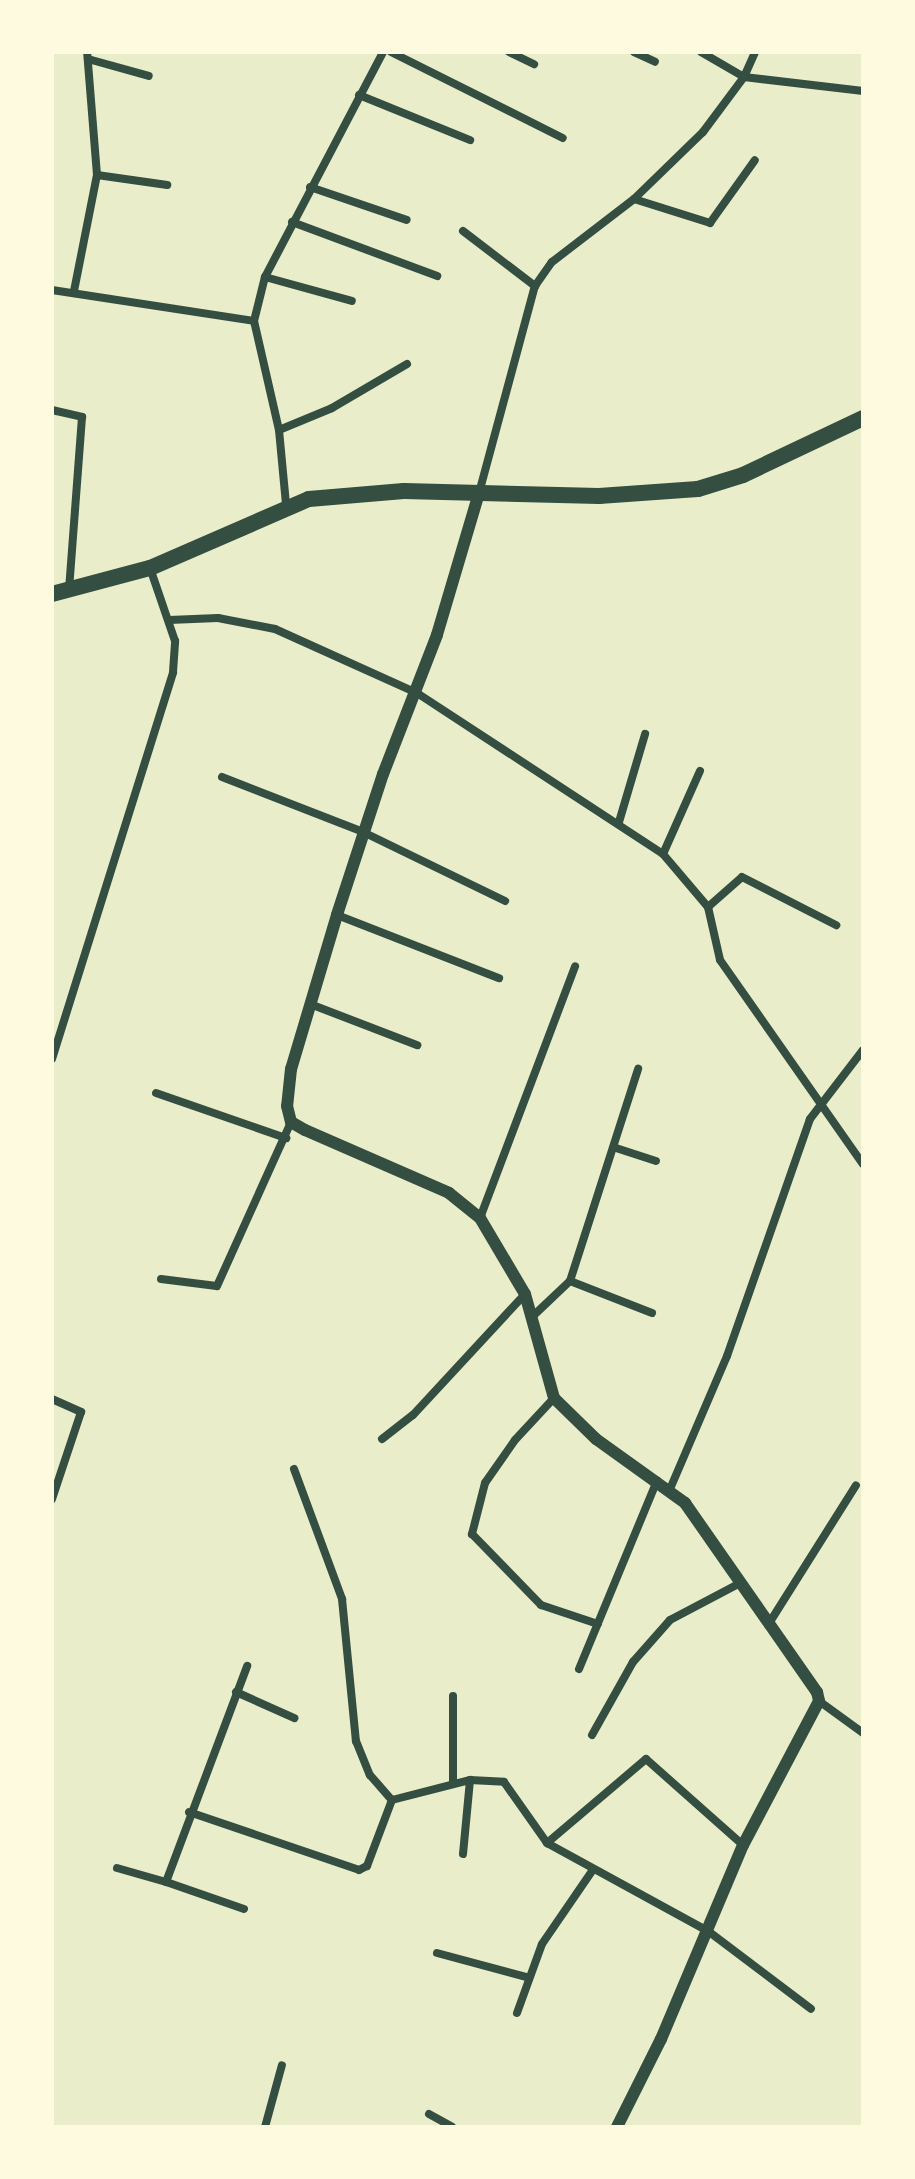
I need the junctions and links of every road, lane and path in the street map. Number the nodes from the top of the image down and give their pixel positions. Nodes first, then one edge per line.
1 (383, 52) edge
2 (391, 52) edge
3 (509, 52) edge
4 (634, 52) edge
5 (701, 52) edge
6 (755, 52) edge
7 (88, 55) edge
8 (655, 62) dead end
9 (534, 64) dead end
10 (149, 76) dead end
11 (744, 77) junction
12 (863, 91) edge
13 (359, 95) junction
14 (563, 138) dead end
15 (470, 140) dead end
16 (755, 160) dead end
17 (97, 175) junction
18 (167, 185) dead end
19 (310, 187) junction
20 (634, 199) junction
21 (407, 220) dead end
22 (292, 222) junction
23 (463, 231) dead end
24 (437, 276) dead end
25 (265, 277) junction
26 (535, 286) junction
27 (52, 290) edge
28 (74, 291) junction
29 (352, 301) dead end
30 (254, 321) junction
31 (407, 364) dead end
32 (52, 410) edge
33 (863, 418) edge
34 (279, 430) junction
35 (479, 493) junction
36 (286, 504) junction
37 (150, 568) junction
38 (60, 593) edge
39 (169, 620) junction
40 (417, 693) junction
41 (645, 734) dead end
42 (700, 771) dead end
43 (222, 777) dead end
44 (619, 822) junction
45 (363, 832) junction
46 (663, 854) junction
47 (505, 901) dead end
48 (708, 907) junction
49 (337, 915) junction
50 (836, 925) dead end
51 (575, 966) dead end
52 (499, 978) dead end
53 (310, 1004) junction
54 (417, 1045) dead end
55 (863, 1050) edge
56 (52, 1059) edge
57 (638, 1069) dead end
58 (156, 1093) dead end
59 (820, 1101) junction
60 (291, 1122) junction
61 (286, 1138) junction
62 (616, 1148) junction
63 (656, 1161) dead end
64 (863, 1164) edge
65 (480, 1218) junction
66 (161, 1279) dead end
67 (570, 1281) junction
68 (525, 1294) junction
69 (652, 1313) dead end
70 (533, 1316) junction
71 (554, 1398) junction
72 (52, 1399) edge
73 (382, 1439) dead end
74 (294, 1469) dead end
75 (658, 1479) junction
76 (856, 1485) dead end
77 (670, 1489) junction
78 (52, 1499) edge
79 (742, 1582) junction
80 (598, 1624) junction
81 (767, 1625) junction
82 (247, 1666) dead end
83 (579, 1669) dead end
84 (236, 1692) junction
85 (453, 1696) dead end
86 (819, 1701) junction
87 (294, 1718) dead end
88 (861, 1728) edge
89 (592, 1735) dead end
90 (470, 1780) junction
91 (453, 1783) junction
92 (392, 1800) junction
93 (189, 1812) junction
94 (547, 1843) junction
95 (743, 1845) junction
96 (463, 1854) dead end
97 (117, 1868) dead end
98 (592, 1871) junction
99 (166, 1882) junction
100 (244, 1909) dead end
101 (708, 1931) junction
102 (437, 1953) dead end
103 (526, 1977) junction
104 (811, 2009) dead end
105 (517, 2013) dead end
106 (282, 2065) dead end
107 (429, 2114) dead end
108 (265, 2127) edge
109 (452, 2127) edge
110 (617, 2127) edge

1 - 13 street
2 - 14 street
3 - 9 street
4 - 8 street
5 - 11 street
6 - 11 street
7 - 10 street
7 - 17 street
11 - 12 street
11 - 20 street
13 - 15 street
13 - 19 street
16 - 20 street
17 - 18 street
17 - 28 street
19 - 21 street
19 - 22 street
20 - 26 street
22 - 24 street
22 - 25 street
23 - 26 street
25 - 29 street
25 - 30 street
26 - 35 street
27 - 28 street
28 - 30 street
30 - 34 street
31 - 34 street
32 - 38 street
33 - 35 highway
34 - 36 street
35 - 36 highway
35 - 40 street
36 - 37 highway
37 - 38 highway
37 - 39 street
39 - 40 street
39 - 56 street
40 - 44 street
40 - 45 street
41 - 44 street
42 - 46 street
43 - 45 street
44 - 46 street
45 - 47 street
45 - 49 street
46 - 48 street
48 - 50 street
48 - 59 street
49 - 52 street
49 - 53 street
51 - 65 street
53 - 54 street
53 - 60 street
55 - 59 street
57 - 62 street
58 - 61 street
59 - 64 street
59 - 77 street
60 - 61 street
60 - 65 street
61 - 66 street
62 - 63 street
62 - 67 street
65 - 68 street
67 - 69 street
67 - 70 street
68 - 70 street
68 - 73 street
70 - 71 street
71 - 75 street
71 - 80 street
72 - 78 street
74 - 92 street
75 - 77 street
75 - 80 street
76 - 81 street
77 - 79 street
79 - 81 street
79 - 89 street
80 - 83 street
81 - 86 street
82 - 84 street
84 - 87 street
84 - 93 street
85 - 91 street
86 - 88 street
86 - 95 street
90 - 91 street
90 - 94 street
90 - 96 street
91 - 92 street
92 - 93 street
93 - 99 street
94 - 95 street
94 - 98 street
95 - 101 street
97 - 99 street
98 - 101 street
98 - 103 street
99 - 100 street
101 - 104 street
101 - 110 street
102 - 103 street
103 - 105 street
106 - 108 street
107 - 109 street

